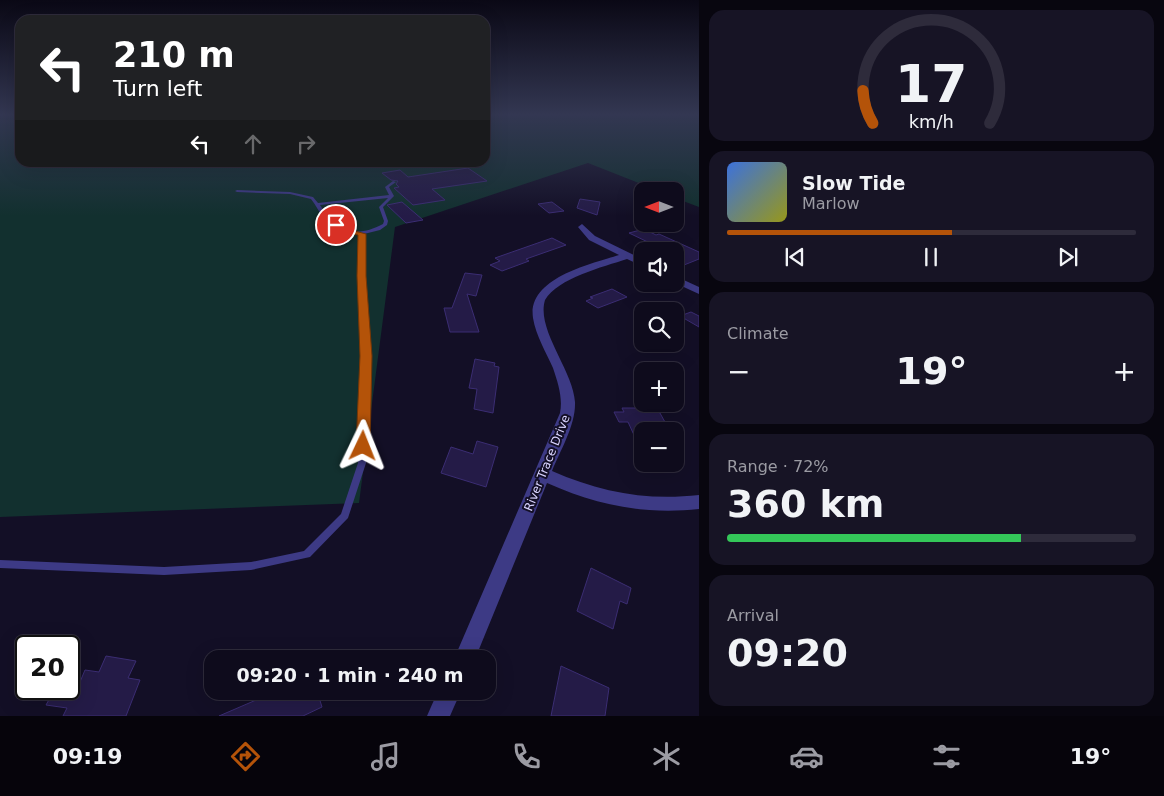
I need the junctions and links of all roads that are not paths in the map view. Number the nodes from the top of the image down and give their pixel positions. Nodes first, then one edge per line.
1 (394, 182) dead end
2 (237, 191) dead end
3 (392, 196) junction
4 (318, 204) junction
5 (582, 227) dead end
6 (362, 234) junction
7 (627, 256) junction
8 (634, 259) edge
9 (684, 284) edge
10 (699, 291) edge
11 (543, 474) junction
12 (699, 502) edge
13 (0, 564) edge
14 (468, 650) edge
15 (446, 700) edge
16 (438, 716) edge

1 - 3 lane
2 - 4 lane
3 - 4 lane
3 - 6 lane
4 - 6 lane
5 - 7 street
6 - 13 lane
7 - 8 street
7 - 11 street, River Trace Drive
9 - 10 street
11 - 12 street
11 - 14 street, River Trace Drive
15 - 16 street

